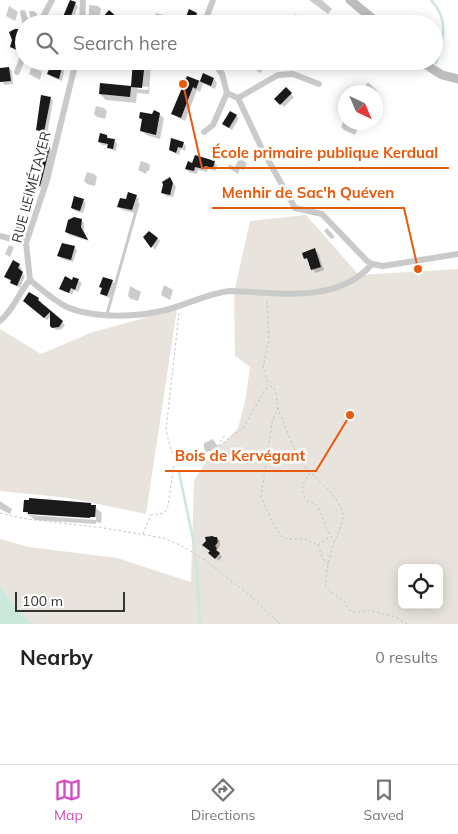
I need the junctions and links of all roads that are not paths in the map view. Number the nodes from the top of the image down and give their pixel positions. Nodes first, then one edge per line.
1 (52, 0) edge
2 (82, 0) edge
3 (213, 0) edge
4 (350, 0) edge
5 (44, 15) edge
6 (82, 15) edge
7 (207, 15) edge
8 (368, 15) edge
9 (74, 70) edge
10 (219, 70) edge
11 (434, 70) edge
12 (458, 79) edge
13 (319, 84) dead end
14 (227, 93) junction
15 (238, 98) junction
16 (204, 132) dead end
17 (138, 204) dead end
18 (0, 236) edge
19 (26, 243) junction
20 (458, 254) edge
21 (372, 264) junction
22 (30, 280) junction
23 (108, 314) junction
24 (0, 321) edge

1 - 5 street
2 - 6 street
3 - 7 street
4 - 8 street
9 - 19 street, RUE LE MÉTAYER
10 - 14 street
11 - 12 street
13 - 15 street
14 - 15 street
14 - 16 street
15 - 21 street
17 - 23 lane
18 - 19 street
19 - 22 street, RUE LE MÉTAYER
20 - 21 street
21 - 23 street
22 - 23 street
22 - 24 street

